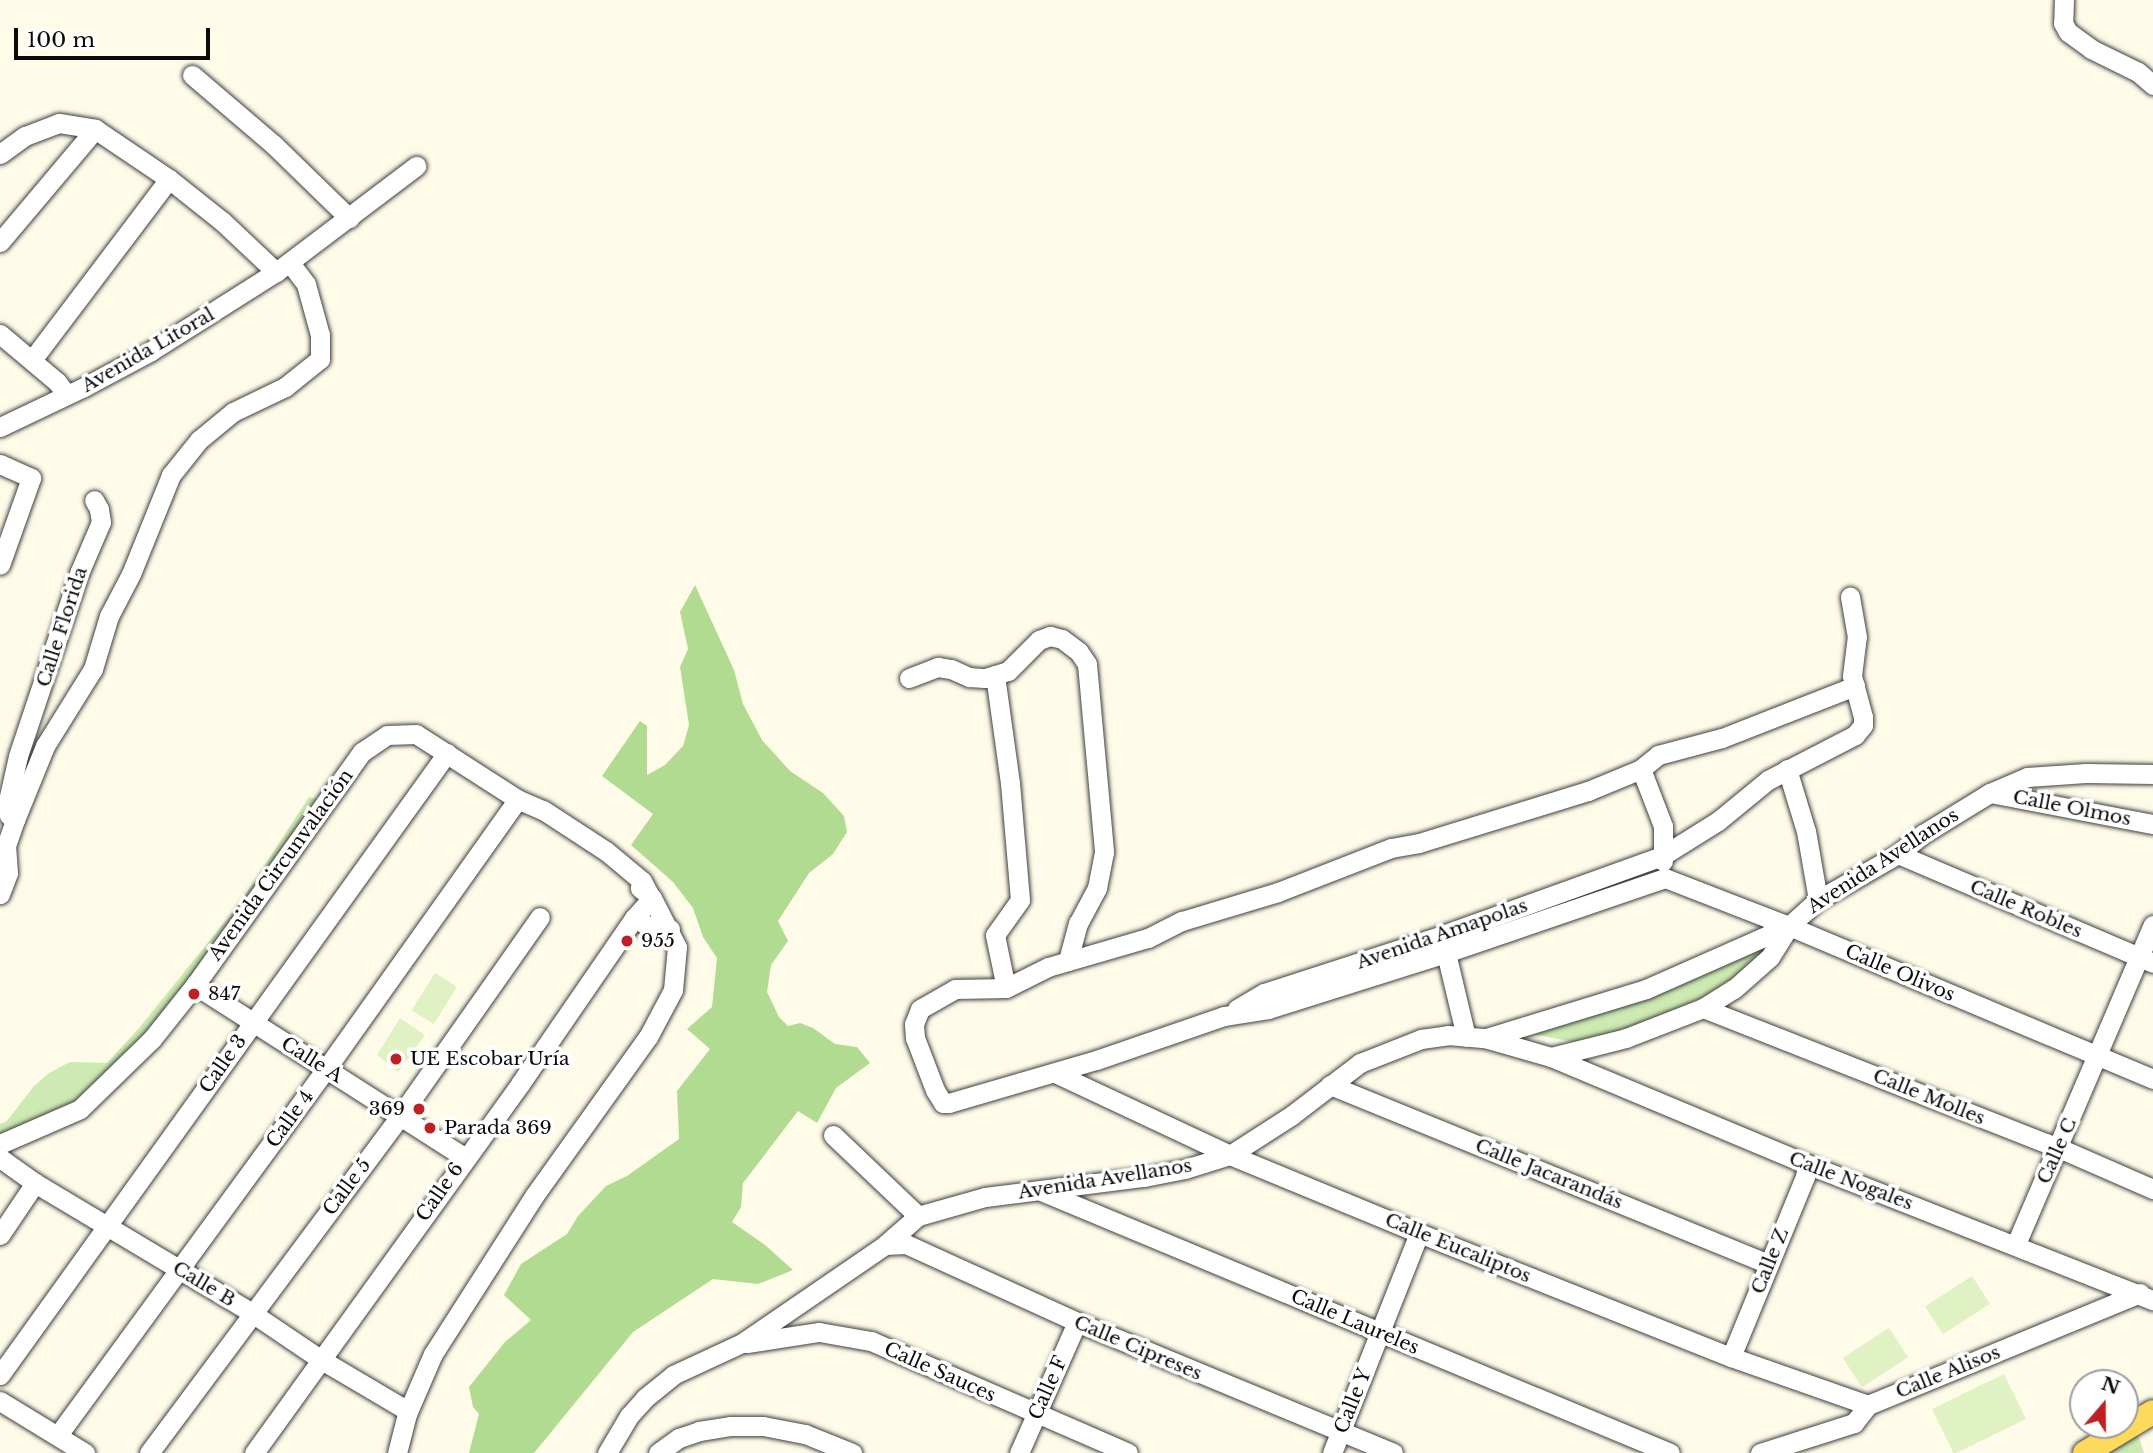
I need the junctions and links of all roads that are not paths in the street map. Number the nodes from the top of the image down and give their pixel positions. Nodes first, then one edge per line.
1 (2064, 0) edge
2 (192, 75) dead end
3 (2153, 85) edge
4 (95, 128) junction
5 (0, 154) edge
6 (416, 166) dead end
7 (169, 179) junction
8 (349, 218) junction
9 (0, 242) edge
10 (283, 268) junction
11 (0, 334) edge
12 (32, 360) junction
13 (67, 396) junction
14 (0, 427) edge
15 (0, 464) edge
16 (94, 500) dead end
17 (0, 565) edge
18 (1850, 597) dead end
19 (995, 675) junction
20 (909, 678) dead end
21 (1854, 686) junction
22 (447, 753) junction
23 (1641, 769) junction
24 (1787, 769) junction
25 (2153, 774) edge
26 (1990, 793) junction
27 (519, 799) junction
28 (15, 820) junction
29 (2153, 824) edge
30 (1898, 854) junction
31 (1662, 856) junction
32 (1665, 878) junction
33 (0, 894) edge
34 (650, 896) junction
35 (1818, 900) junction
36 (540, 917) dead end
37 (634, 918) junction
38 (2153, 925) edge
39 (1789, 926) junction
40 (670, 929) junction
41 (1446, 953) junction
42 (1068, 961) junction
43 (2146, 961) edge
44 (195, 985) junction
45 (1006, 988) junction
46 (1703, 1008) junction
47 (1224, 1016) junction
48 (252, 1023) junction
49 (1476, 1037) junction
50 (1551, 1057) junction
51 (2098, 1057) junction
52 (326, 1069) junction
53 (1055, 1073) junction
54 (2153, 1079) edge
55 (1330, 1085) junction
56 (400, 1116) junction
57 (833, 1135) dead end
58 (0, 1144) edge
59 (2059, 1148) junction
60 (1230, 1155) junction
61 (0, 1158) edge
62 (464, 1158) junction
63 (1807, 1164) junction
64 (35, 1183) junction
65 (2153, 1189) edge
66 (1041, 1191) junction
67 (918, 1216) junction
68 (107, 1227) junction
69 (1419, 1233) junction
70 (0, 1235) edge
71 (2016, 1244) junction
72 (885, 1245) junction
73 (1768, 1264) junction
74 (179, 1269) junction
75 (2146, 1296) edge
76 (252, 1313) junction
77 (1077, 1322) junction
78 (1381, 1332) junction
79 (743, 1343) junction
80 (1731, 1357) junction
81 (320, 1359) junction
82 (0, 1376) edge
83 (0, 1401) edge
84 (1868, 1405) junction
85 (408, 1411) junction
86 (2153, 1412) edge
87 (1035, 1415) junction
88 (1340, 1432) junction
89 (58, 1435) junction
90 (85, 1453) edge
91 (149, 1453) edge
92 (254, 1453) edge
93 (397, 1453) edge
94 (607, 1453) edge
95 (657, 1453) edge
96 (852, 1453) edge
97 (1019, 1453) edge
98 (1128, 1453) edge
99 (1332, 1453) edge
100 (1392, 1453) edge
101 (1670, 1453) edge
102 (1760, 1453) edge
103 (2085, 1453) edge

1 - 3 street
2 - 8 street
4 - 5 street
4 - 7 street
4 - 9 street
6 - 8 street, Avenida Litoral
7 - 10 street
7 - 12 street
8 - 10 street, Avenida Litoral
10 - 13 street, Avenida Litoral
10 - 28 street
11 - 12 street
12 - 13 street
13 - 14 street, Avenida Litoral
15 - 17 street
16 - 28 street, Calle Florida
18 - 21 street
19 - 20 street
19 - 42 street
19 - 45 street
21 - 23 street
21 - 24 street, Avenida Amapolas
22 - 27 street, Avenida Circunvalación
22 - 44 street, Avenida Circunvalación
22 - 48 street, Calle 3
23 - 31 street
23 - 42 street
24 - 31 street, Avenida Amapolas
24 - 35 street
25 - 26 street, Avenida Avellanos
26 - 29 street, Calle Olmos
26 - 30 street, Avenida Avellanos
27 - 34 street, Avenida Circunvalación
27 - 52 street, Calle 4
28 - 33 street
30 - 35 street, Avenida Avellanos
30 - 43 street, Calle Robles
31 - 32 street
31 - 47 street, Avenida Amapolas
32 - 39 street, Calle Olivos
32 - 41 street, Avenida Amapolas
34 - 37 street, Calle 6
34 - 40 street
35 - 39 street, Avenida Avellanos
36 - 56 street, Calle 5
37 - 40 street
37 - 62 street, Calle 6
38 - 43 street, Calle C
39 - 46 street, Avenida Avellanos
39 - 49 street
39 - 51 street, Calle Olivos
40 - 85 street
41 - 47 street, Avenida Amapolas
41 - 49 street
42 - 45 street
43 - 51 street, Calle C
44 - 48 street, Calle A
44 - 58 street, Avenida Circunvalación
45 - 53 street, Avenida Amapolas
46 - 50 street, Avenida Avellanos
46 - 59 street, Calle Molles
47 - 53 street, Avenida Amapolas
48 - 52 street, Calle A
48 - 68 street, Calle 3
49 - 50 street, Avenida Avellanos
49 - 55 street, Avenida Avellanos
50 - 63 street, Calle Nogales
51 - 54 street, Calle Olivos
51 - 59 street, Calle C
52 - 56 street, Calle A
52 - 74 street, Calle 4
53 - 60 street, Calle Eucaliptos
55 - 60 street, Avenida Avellanos
55 - 73 street, Calle Jacarandás
56 - 62 street, Calle A
56 - 76 street, Calle 5
57 - 67 street
59 - 65 street, Calle Molles
59 - 71 street, Calle C
60 - 66 street, Avenida Avellanos
60 - 69 street, Calle Eucaliptos
61 - 64 street, Calle B
62 - 81 street, Calle 6
63 - 71 street, Calle Nogales
63 - 73 street, Calle Z
64 - 68 street, Calle B
64 - 70 street
66 - 67 street, Avenida Avellanos
66 - 78 street, Calle Laureles
67 - 72 street, Avenida Avellanos
68 - 74 street, Calle B
68 - 82 street, Calle 3
69 - 78 street, Calle Y
69 - 80 street, Calle Eucaliptos
71 - 75 street, Calle Nogales
72 - 77 street, Calle Cipreses
72 - 79 street, Avenida Avellanos
73 - 80 street, Calle Z
74 - 76 street, Calle B
74 - 89 street, Calle 4
75 - 84 street, Calle Alisos
76 - 81 street, Calle B
76 - 91 street, Calle 5
77 - 87 street, Calle F
77 - 88 street, Calle Cipreses
78 - 88 street, Calle Y
78 - 101 street, Calle Laureles
79 - 87 street, Calle Sauces
79 - 94 street, Avenida Avellanos
80 - 84 street, Calle Eucaliptos
81 - 85 street, Calle B
81 - 92 street, Calle 6
83 - 89 street
84 - 102 street, Calle Alisos
85 - 93 street
86 - 103 main road
87 - 97 street, Calle F
87 - 98 street, Calle Sauces
88 - 99 street, Calle Y
88 - 100 street, Calle Cipreses
89 - 90 street
95 - 96 street

